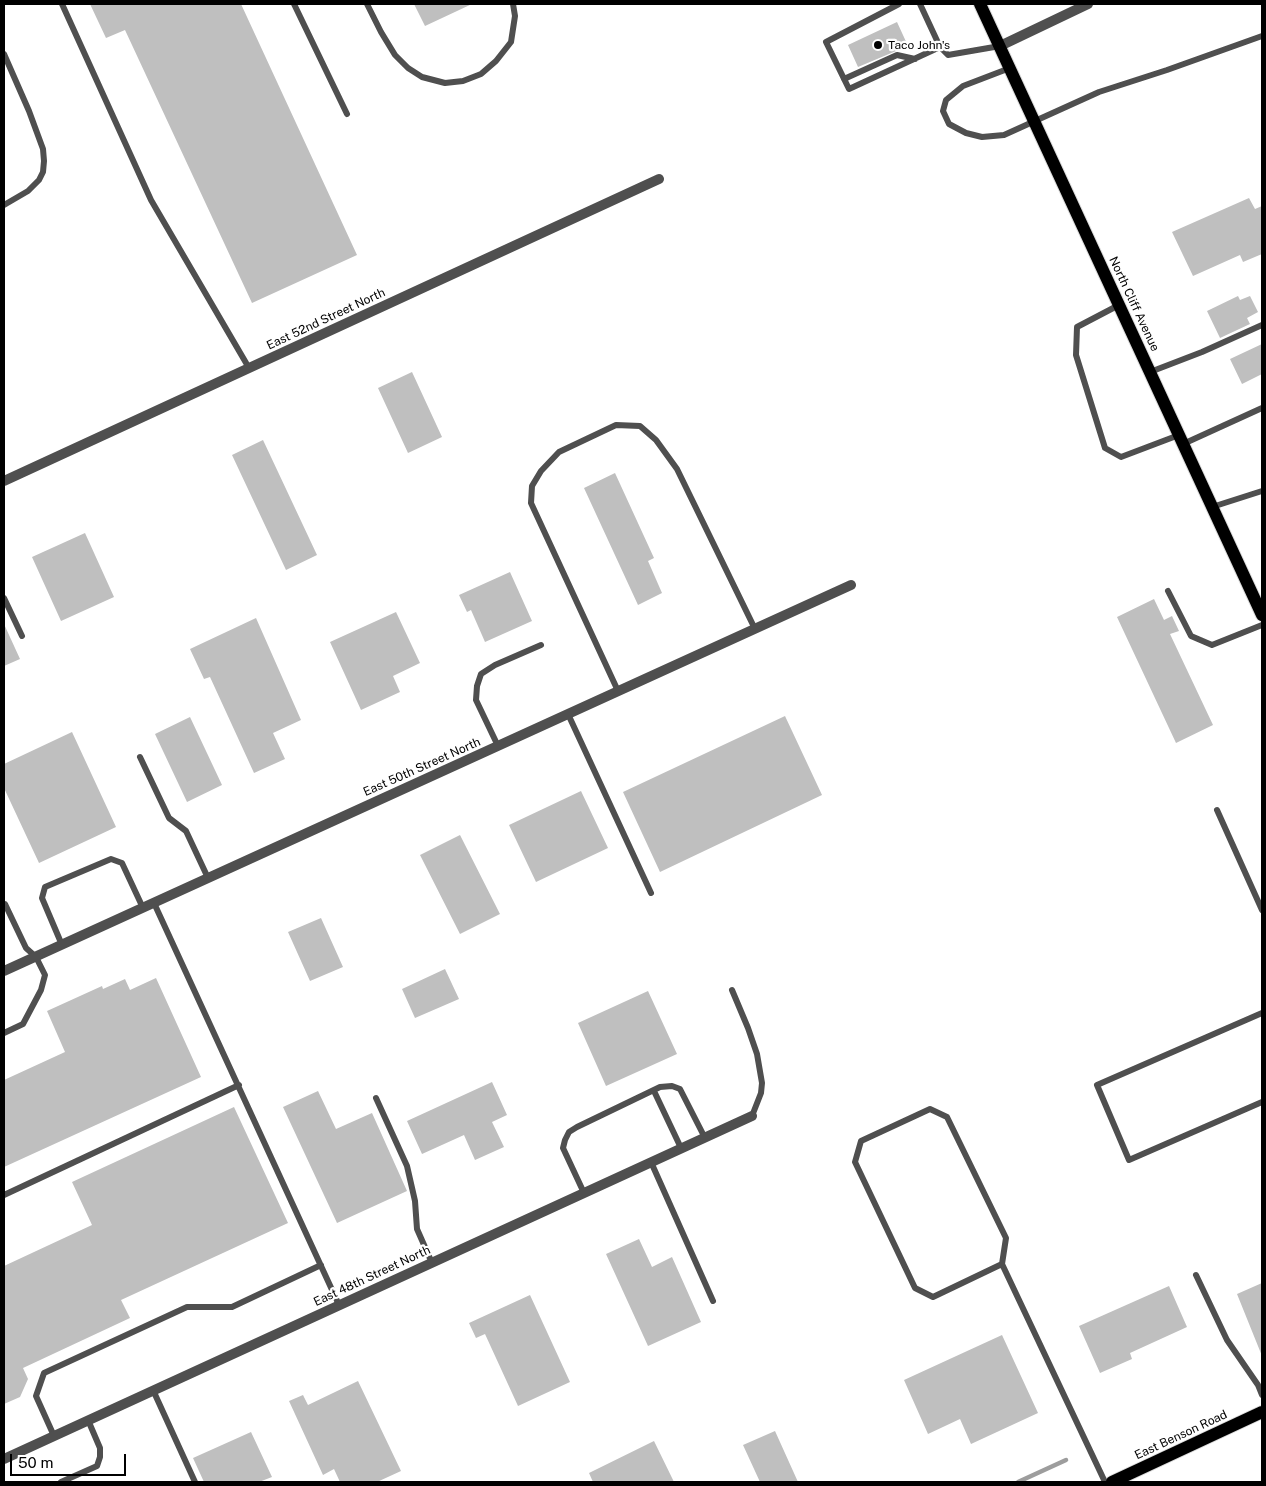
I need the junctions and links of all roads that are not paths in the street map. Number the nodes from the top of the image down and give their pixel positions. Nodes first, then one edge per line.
1 (62, 4) edge
2 (294, 4) edge
3 (367, 4) edge
4 (513, 4) edge
5 (899, 4) edge
6 (920, 4) edge
7 (980, 4) edge
8 (1088, 4) edge
9 (1262, 36) edge
10 (1000, 46) junction
11 (940, 47) junction
12 (4, 54) edge
13 (916, 59) junction
14 (1010, 68) junction
15 (844, 79) junction
16 (347, 114) dead end
17 (1034, 121) junction
18 (659, 179) dead end
19 (4, 206) edge
20 (1119, 305) junction
21 (1262, 325) edge
22 (249, 368) junction
23 (1150, 372) junction
24 (1262, 408) edge
25 (1181, 439) junction
26 (4, 481) edge
27 (1262, 491) edge
28 (1212, 507) junction
29 (851, 585) dead end
30 (1168, 591) dead end
31 (4, 598) edge
32 (1262, 615) edge
33 (1262, 624) edge
34 (755, 629) junction
35 (22, 636) dead end
36 (541, 645) dead end
37 (618, 691) junction
38 (568, 714) junction
39 (498, 746) junction
40 (140, 757) dead end
41 (1217, 810) dead end
42 (208, 878) junction
43 (651, 893) dead end
44 (154, 903) junction
45 (4, 904) edge
46 (142, 908) junction
47 (1262, 910) edge
48 (62, 945) junction
49 (36, 956) junction
50 (4, 971) edge
51 (732, 990) dead end
52 (1262, 1013) edge
53 (4, 1033) edge
54 (239, 1085) junction
55 (654, 1091) junction
56 (376, 1098) dead end
57 (1262, 1102) edge
58 (752, 1116) joint
59 (704, 1138) junction
60 (681, 1148) junction
61 (651, 1162) junction
62 (584, 1193) junction
63 (4, 1195) edge
64 (432, 1262) junction
65 (1002, 1264) junction
66 (321, 1265) junction
67 (1196, 1275) dead end
68 (714, 1301) dead end
69 (340, 1305) junction
70 (153, 1390) junction
71 (1262, 1395) edge
72 (1262, 1412) edge
73 (88, 1420) junction
74 (54, 1436) junction
75 (4, 1458) edge
76 (61, 1482) edge
77 (195, 1482) edge
78 (1105, 1482) edge
79 (1112, 1482) edge

1 - 22 lane
2 - 16 lane
3 - 4 lane
5 - 15 lane
6 - 11 lane
7 - 10 main road, North Cliff Avenue
8 - 10 street
9 - 17 lane
10 - 11 lane
10 - 14 main road, North Cliff Avenue
11 - 13 lane
12 - 19 lane
13 - 15 lane
13 - 15 lane
14 - 17 main road, North Cliff Avenue
14 - 17 lane
17 - 20 main road, North Cliff Avenue
18 - 22 street, East 52nd Street North
20 - 23 main road, North Cliff Avenue
20 - 25 lane
21 - 23 lane
22 - 26 street, East 52nd Street North
23 - 25 main road, North Cliff Avenue
24 - 25 lane
25 - 28 main road, North Cliff Avenue
27 - 28 lane
28 - 32 main road, North Cliff Avenue
29 - 34 street, East 50th Street North
30 - 33 lane
31 - 35 lane
34 - 37 street, East 50th Street North
34 - 37 lane
36 - 39 lane
37 - 38 street, East 50th Street North
38 - 39 street, East 50th Street North
38 - 43 lane
39 - 42 street, East 50th Street North
40 - 42 lane
41 - 47 lane
42 - 44 street, East 50th Street North
44 - 46 street, East 50th Street North
44 - 54 lane
45 - 49 lane
46 - 48 street, East 50th Street North
46 - 48 lane
48 - 49 street, East 50th Street North
49 - 50 street, East 50th Street North
49 - 53 lane
51 - 58 lane
52 - 57 lane
54 - 63 lane
54 - 66 lane
55 - 59 lane
55 - 60 lane
55 - 62 lane
56 - 64 lane
58 - 59 street, East 48th Street North
59 - 60 street, East 48th Street North
60 - 61 street, East 48th Street North
61 - 62 street, East 48th Street North
61 - 68 lane
62 - 64 street, East 48th Street North
64 - 69 street, East 48th Street North
65 - 65 lane
65 - 78 lane
66 - 69 lane
66 - 74 lane
67 - 71 lane
69 - 70 street, East 48th Street North
70 - 73 street, East 48th Street North
70 - 77 lane
72 - 79 main road, East Benson Road
73 - 74 street, East 48th Street North
73 - 76 lane
74 - 75 street, East 48th Street North

